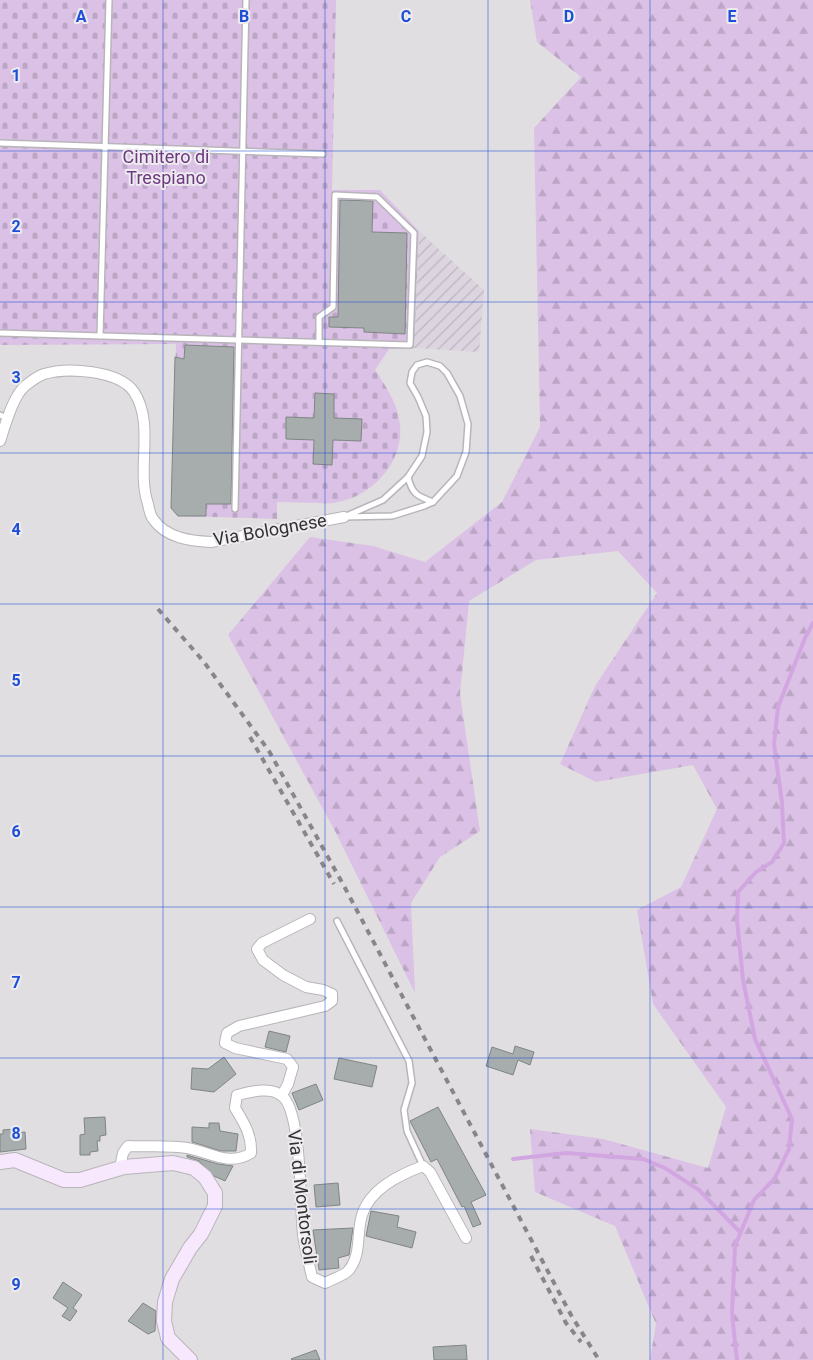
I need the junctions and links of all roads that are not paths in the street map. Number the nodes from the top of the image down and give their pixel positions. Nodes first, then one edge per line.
1 (109, 0) edge
2 (246, 0) edge
3 (0, 143) edge
4 (105, 146) junction
5 (242, 151) junction
6 (323, 154) dead end
7 (0, 333) edge
8 (100, 336) junction
9 (238, 340) junction
10 (318, 342) junction
11 (4, 417) edge
12 (0, 441) edge
13 (408, 477) junction
14 (433, 502) junction
15 (235, 509) dead end
16 (344, 517) junction
17 (310, 919) dead end
18 (338, 921) dead end
19 (282, 1095) junction
20 (0, 1162) edge
21 (423, 1166) junction
22 (120, 1168) junction
23 (466, 1238) dead end
24 (190, 1360) edge

1 - 4 lane
2 - 5 lane
3 - 4 lane
4 - 5 lane
4 - 8 lane
5 - 6 lane
5 - 9 lane
7 - 8 lane
8 - 9 lane
9 - 10 lane
9 - 15 lane
10 - 10 lane
11 - 12 street, Via Bolognese
11 - 16 street, Via Bolognese
13 - 14 lane
13 - 14 lane
13 - 16 lane
14 - 16 lane
17 - 19 street
18 - 21 lane
19 - 21 street, Via di Montorsoli
19 - 22 street
20 - 22 street
21 - 23 street
22 - 24 street

